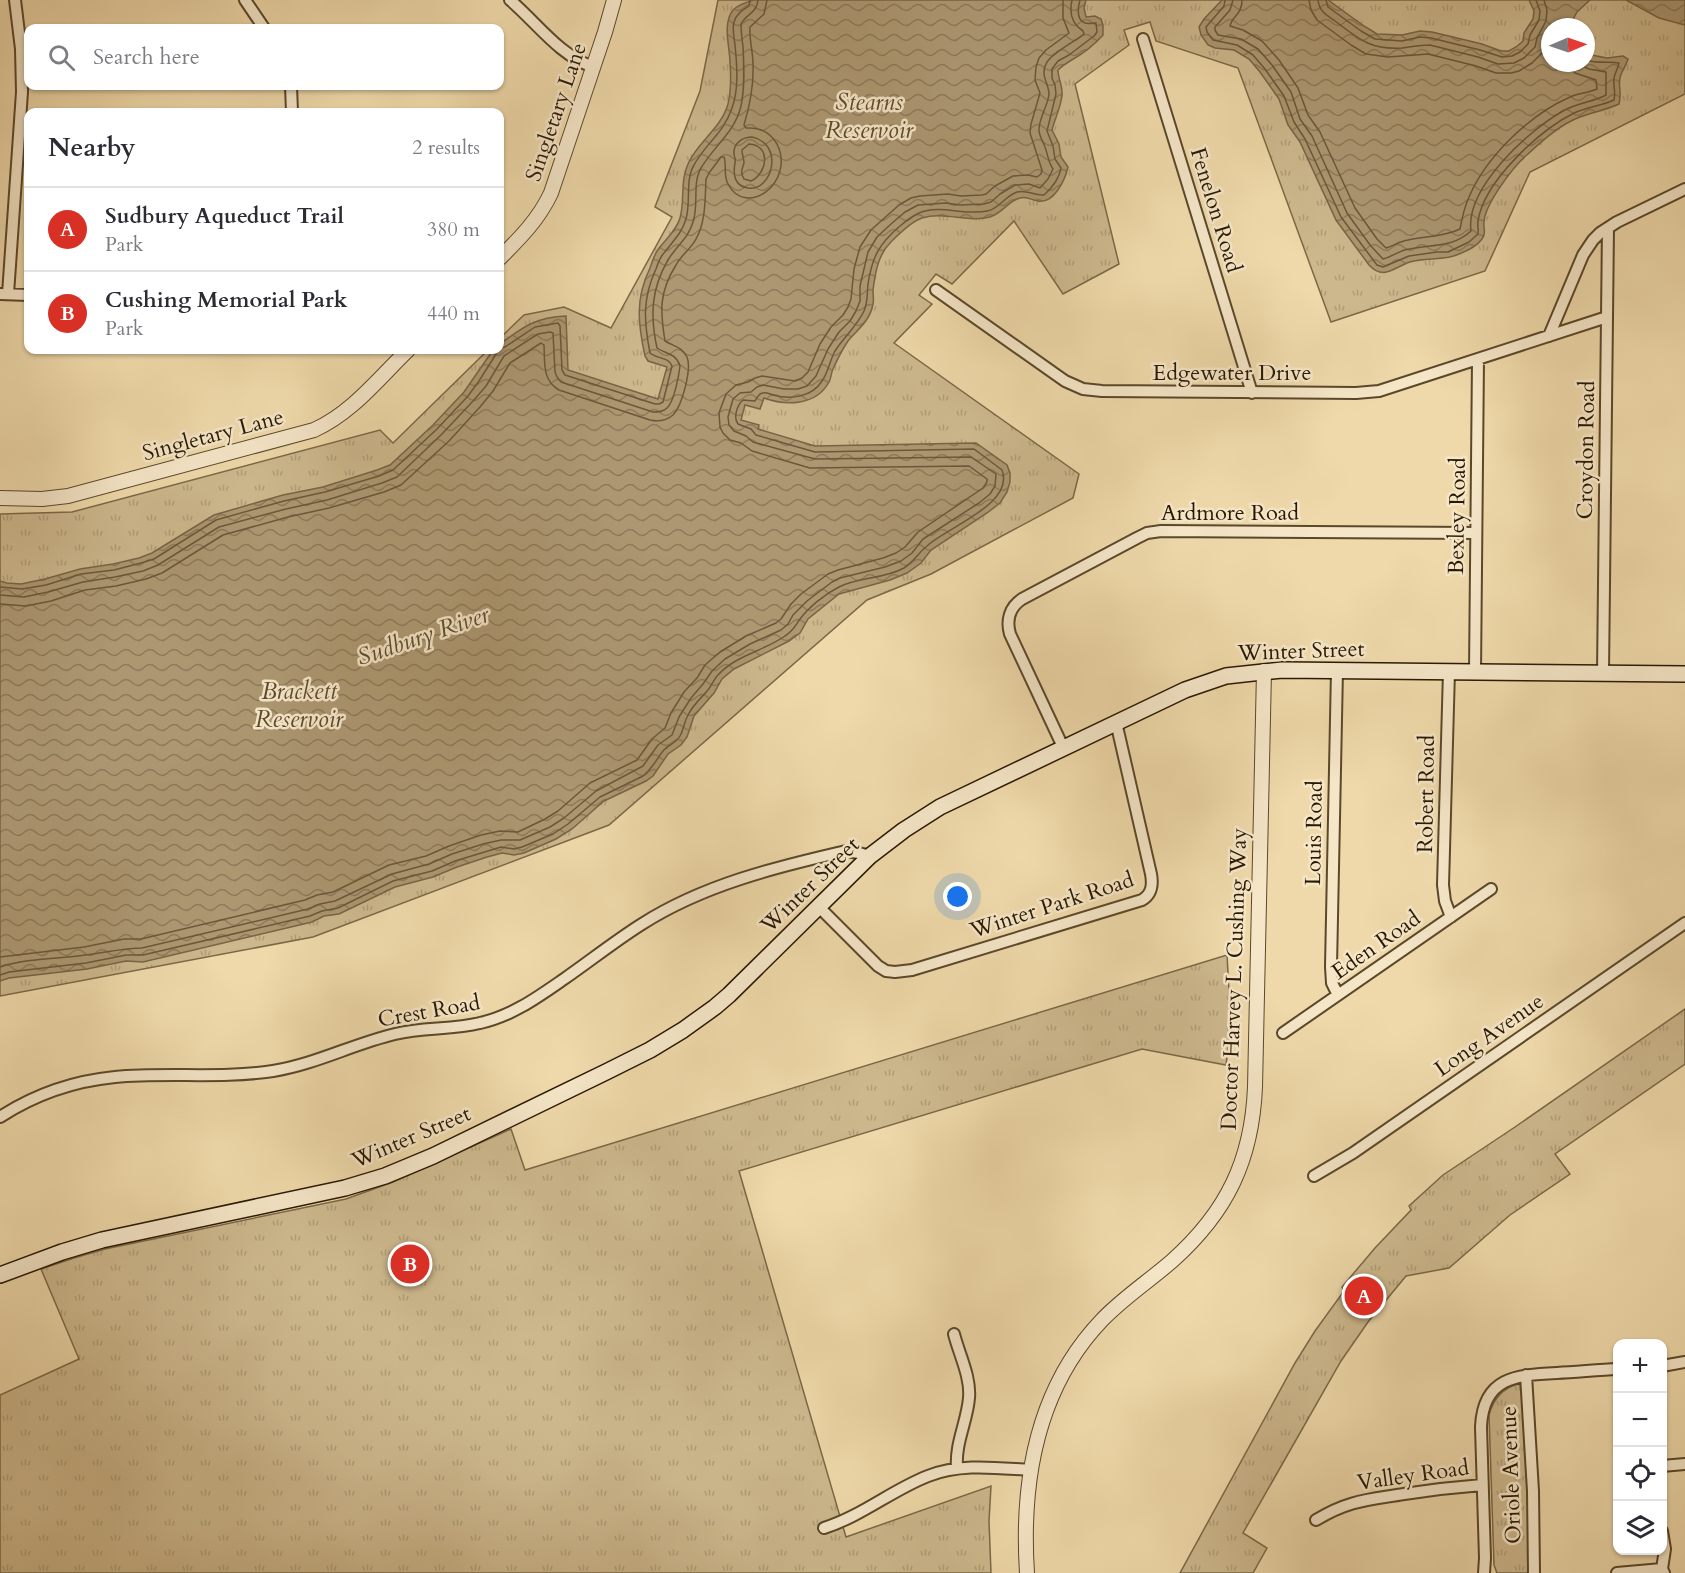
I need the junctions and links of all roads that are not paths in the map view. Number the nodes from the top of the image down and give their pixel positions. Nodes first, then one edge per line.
1 (15, 0) edge
2 (244, 0) edge
3 (510, 0) edge
4 (614, 0) edge
5 (261, 24) edge
6 (1143, 39) dead end
7 (593, 67) junction
8 (291, 90) edge
9 (292, 108) edge
10 (1685, 189) edge
11 (1608, 228) junction
12 (504, 254) edge
13 (936, 290) dead end
14 (4, 294) edge
15 (24, 295) edge
16 (1607, 317) junction
17 (1549, 336) junction
18 (404, 354) edge
19 (1478, 360) junction
20 (1252, 393) junction
21 (0, 498) edge
22 (1476, 533) junction
23 (1336, 670) junction
24 (1264, 671) junction
25 (1449, 671) junction
26 (1474, 672) junction
27 (1603, 673) junction
28 (1685, 674) edge
29 (1116, 722) junction
30 (1064, 747) junction
31 (870, 856) junction
32 (1491, 889) dead end
33 (819, 907) junction
34 (1451, 917) junction
35 (1685, 923) edge
36 (1338, 995) junction
37 (1283, 1033) dead end
38 (0, 1117) edge
39 (1314, 1176) dead end
40 (0, 1275) edge
41 (954, 1334) dead end
42 (1685, 1362) edge
43 (1667, 1364) edge
44 (1613, 1369) edge
45 (1526, 1375) junction
46 (1685, 1464) edge
47 (1667, 1466) edge
48 (957, 1468) junction
49 (1030, 1470) junction
50 (1482, 1485) junction
51 (1316, 1520) dead end
52 (824, 1528) dead end
53 (1664, 1555) edge
54 (1663, 1571) edge
55 (1027, 1573) edge
56 (1484, 1573) edge
57 (1534, 1573) edge
58 (1617, 1573) edge

1 - 14 street
2 - 5 street
3 - 7 street
4 - 7 street, Singletary Lane
6 - 20 street, Fenelon Road
7 - 12 street, Singletary Lane
8 - 9 street
10 - 11 street
11 - 16 street, Croydon Road
11 - 17 street
13 - 20 street, Edgewater Drive
14 - 15 street
16 - 17 street, Edgewater Drive
16 - 27 street, Croydon Road
17 - 19 street, Edgewater Drive
18 - 21 street, Singletary Lane
19 - 20 street, Edgewater Drive
19 - 22 street, Bexley Road
22 - 26 street, Bexley Road
22 - 30 street, Ardmore Road
23 - 24 main road, Winter Street
23 - 25 main road, Winter Street
23 - 36 street, Louis Road
24 - 29 main road, Winter Street
24 - 49 street, Doctor Harvey L. Cushing Way
25 - 26 main road, Winter Street
25 - 34 street, Robert Road
26 - 27 main road, Winter Street
27 - 28 main road, Winter Street
29 - 30 main road, Winter Street
29 - 33 street, Winter Park Road
30 - 31 main road, Winter Street
31 - 33 main road, Winter Street
31 - 38 street, Crest Road
32 - 34 street, Eden Road
33 - 40 main road, Winter Street
34 - 36 street, Eden Road
35 - 39 street, Long Avenue
36 - 37 street, Eden Road
41 - 48 street
42 - 43 street
44 - 45 street
45 - 50 street
45 - 57 street, Oriole Avenue
46 - 47 street
48 - 49 street
48 - 52 street
49 - 55 street, Doctor Harvey L. Cushing Way
50 - 51 street, Valley Road
50 - 56 street
53 - 54 street
54 - 58 street

